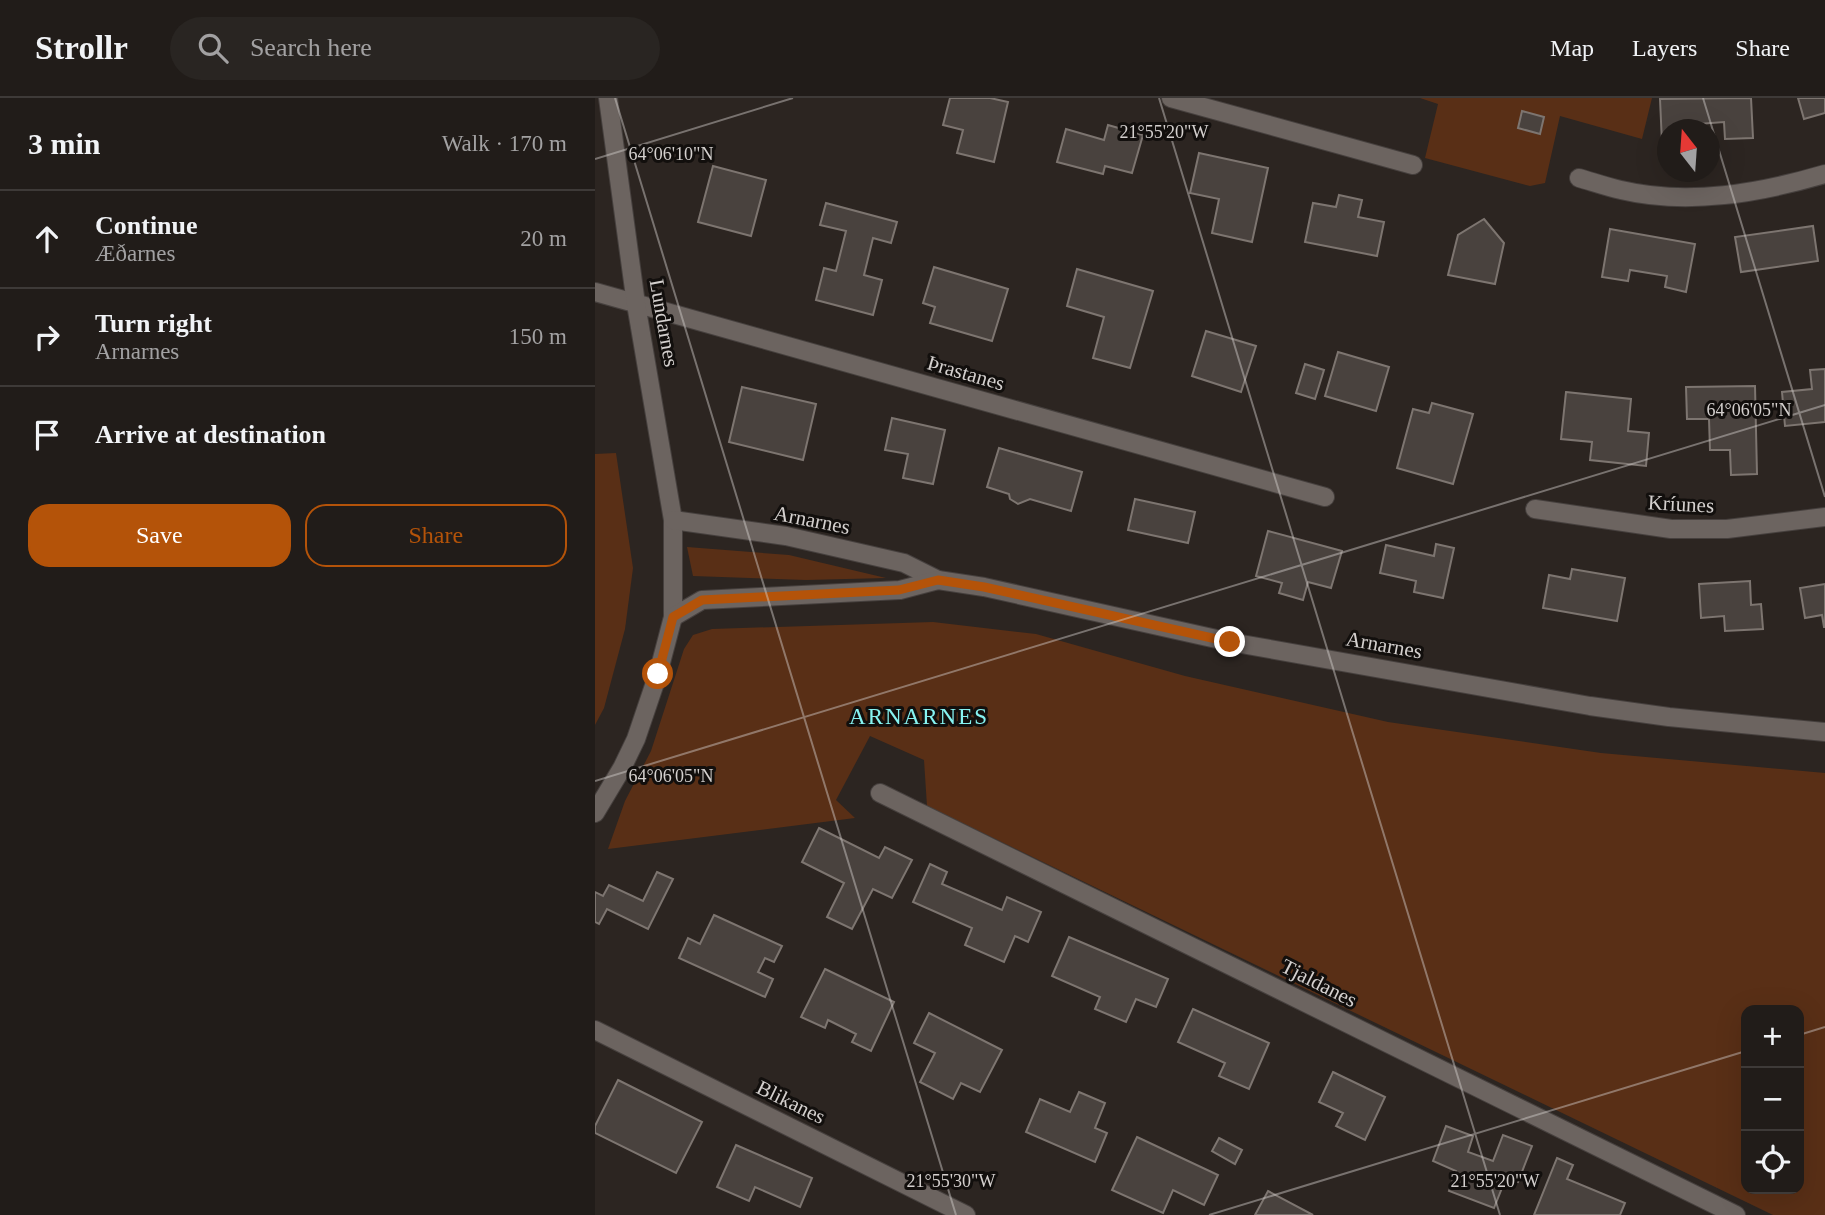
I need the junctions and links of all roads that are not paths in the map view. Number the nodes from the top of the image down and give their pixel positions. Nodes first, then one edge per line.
1 (608, 98) edge
2 (1171, 98) edge
3 (1413, 165) dead end
4 (1825, 174) edge
5 (1579, 178) dead end
6 (595, 292) edge
7 (636, 304) junction
8 (1325, 498) dead end
9 (1535, 509) dead end
10 (1825, 517) edge
11 (673, 520) junction
12 (938, 580) junction
13 (673, 617) junction
14 (1825, 732) edge
15 (880, 793) dead end
16 (595, 813) edge
17 (595, 1030) edge
18 (966, 1215) edge
19 (1736, 1215) edge

1 - 7 street, Lundarnes
2 - 3 street
4 - 5 street
6 - 7 street, Þrastanes
7 - 8 street, Þrastanes
7 - 11 street, Lundarnes
9 - 10 street, Kríunes
11 - 12 street, Arnarnes
11 - 13 street, Lundarnes
12 - 13 street, Arnarnes
12 - 14 street, Arnarnes
13 - 16 street, Lundarnes
15 - 19 street, Tjaldanes
17 - 18 street, Blikanes

